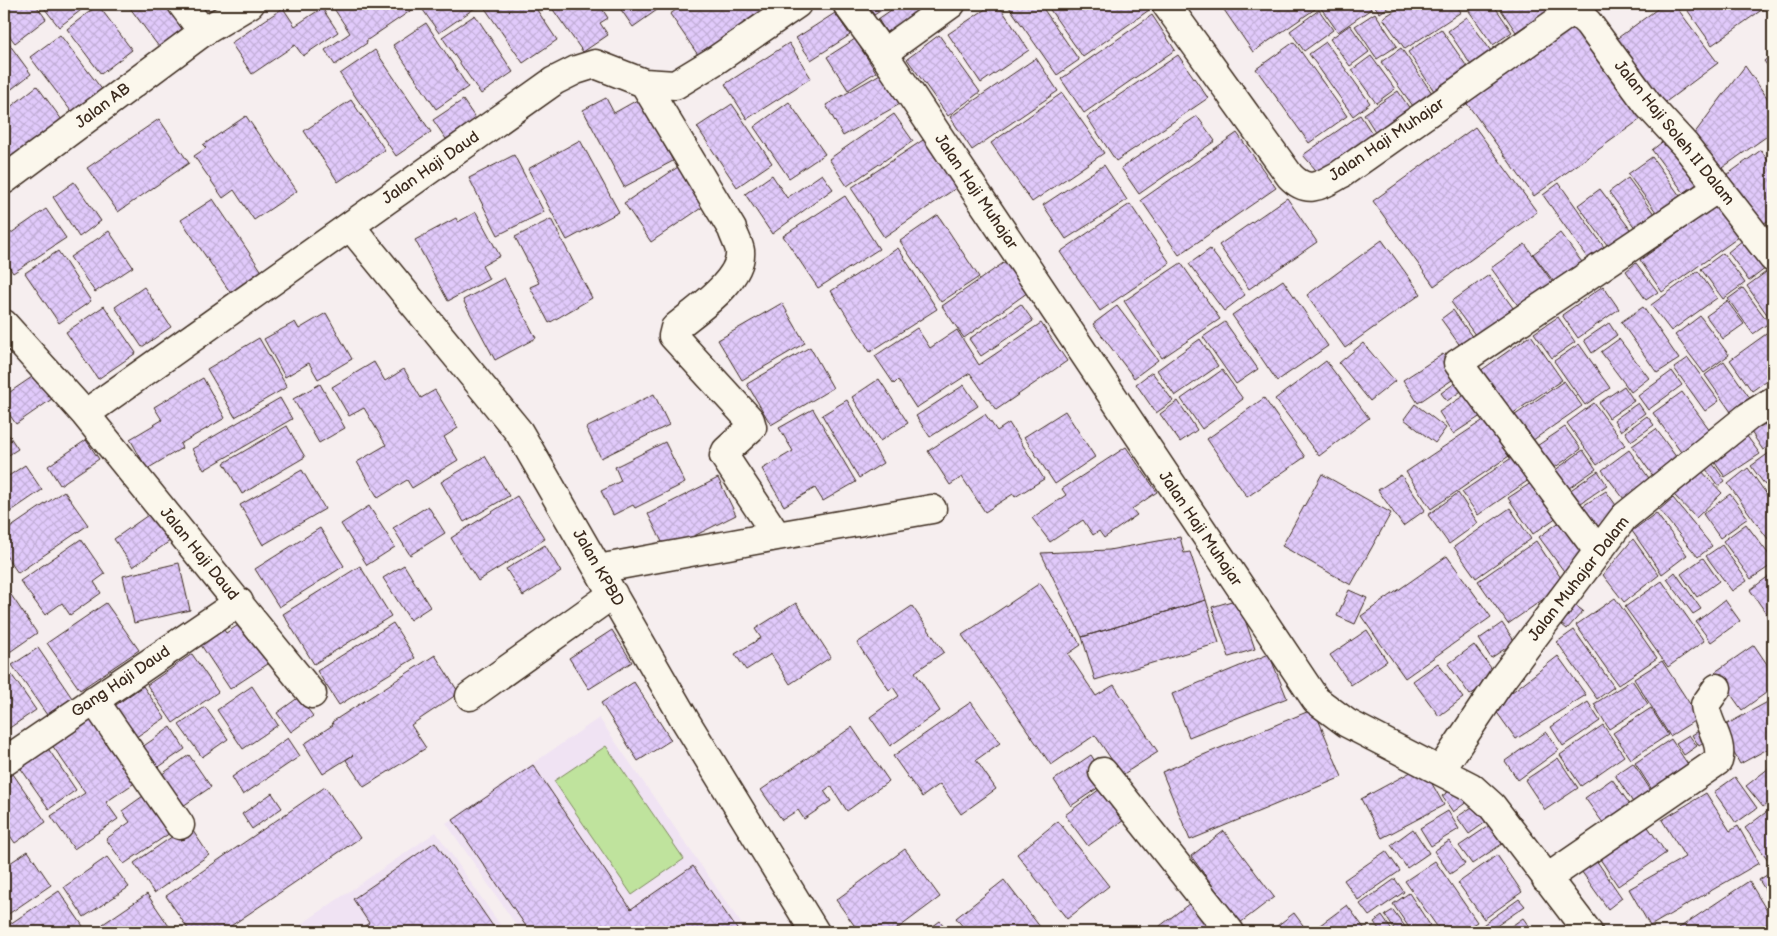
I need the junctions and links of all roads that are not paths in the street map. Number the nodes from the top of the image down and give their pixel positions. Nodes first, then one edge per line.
1 (182, 4) edge
2 (250, 4) edge
3 (797, 4) edge
4 (847, 4) edge
5 (952, 4) edge
6 (1166, 4) edge
7 (1574, 6) edge
8 (203, 32) junction
9 (883, 53) junction
10 (644, 82) junction
11 (4, 180) edge
12 (1718, 188) junction
13 (350, 226) junction
14 (1773, 258) edge
15 (4, 324) edge
16 (1773, 401) edge
17 (85, 414) junction
18 (932, 509) dead end
19 (777, 536) junction
20 (1598, 551) junction
21 (598, 570) junction
22 (614, 597) junction
23 (239, 602) junction
24 (1717, 688) dead end
25 (312, 694) dead end
26 (470, 696) dead end
27 (94, 700) junction
28 (4, 762) edge
29 (1441, 770) junction
30 (1103, 772) dead end
31 (180, 825) dead end
32 (1546, 879) junction
33 (815, 932) edge
34 (1230, 932) edge
35 (1588, 932) edge

1 - 8 street
2 - 8 street, Jalan AB
3 - 10 street, Jalan Haji Daud
4 - 9 street, Jalan Haji Muhajar
5 - 9 street
6 - 7 street, Jalan Haji Muhajar
7 - 12 street, Jalan Haji Soleh II Dalam
8 - 11 street, Jalan AB
9 - 29 street, Jalan Haji Muhajar
10 - 13 street, Jalan Haji Daud
10 - 19 street
12 - 14 street, Jalan Haji Soleh II Dalam
12 - 20 street
13 - 17 street, Jalan Haji Daud
13 - 21 street, Jalan KPBD
15 - 17 street, Jalan Haji Daud
16 - 20 street, Jalan Muhajar Dalam
17 - 23 street, Jalan Haji Daud
18 - 19 street
19 - 21 street
20 - 29 street, Jalan Muhajar Dalam
21 - 22 street, Jalan KPBD
22 - 26 street
22 - 33 street, Jalan KPBD
23 - 25 street, Jalan Haji Daud
23 - 27 street, Gang Haji Daud
24 - 32 street
27 - 28 street, Gang Haji Daud
27 - 31 street
29 - 32 street, Jalan Haji Muhajar
30 - 34 street
32 - 35 street, Jalan Haji Muhajar

